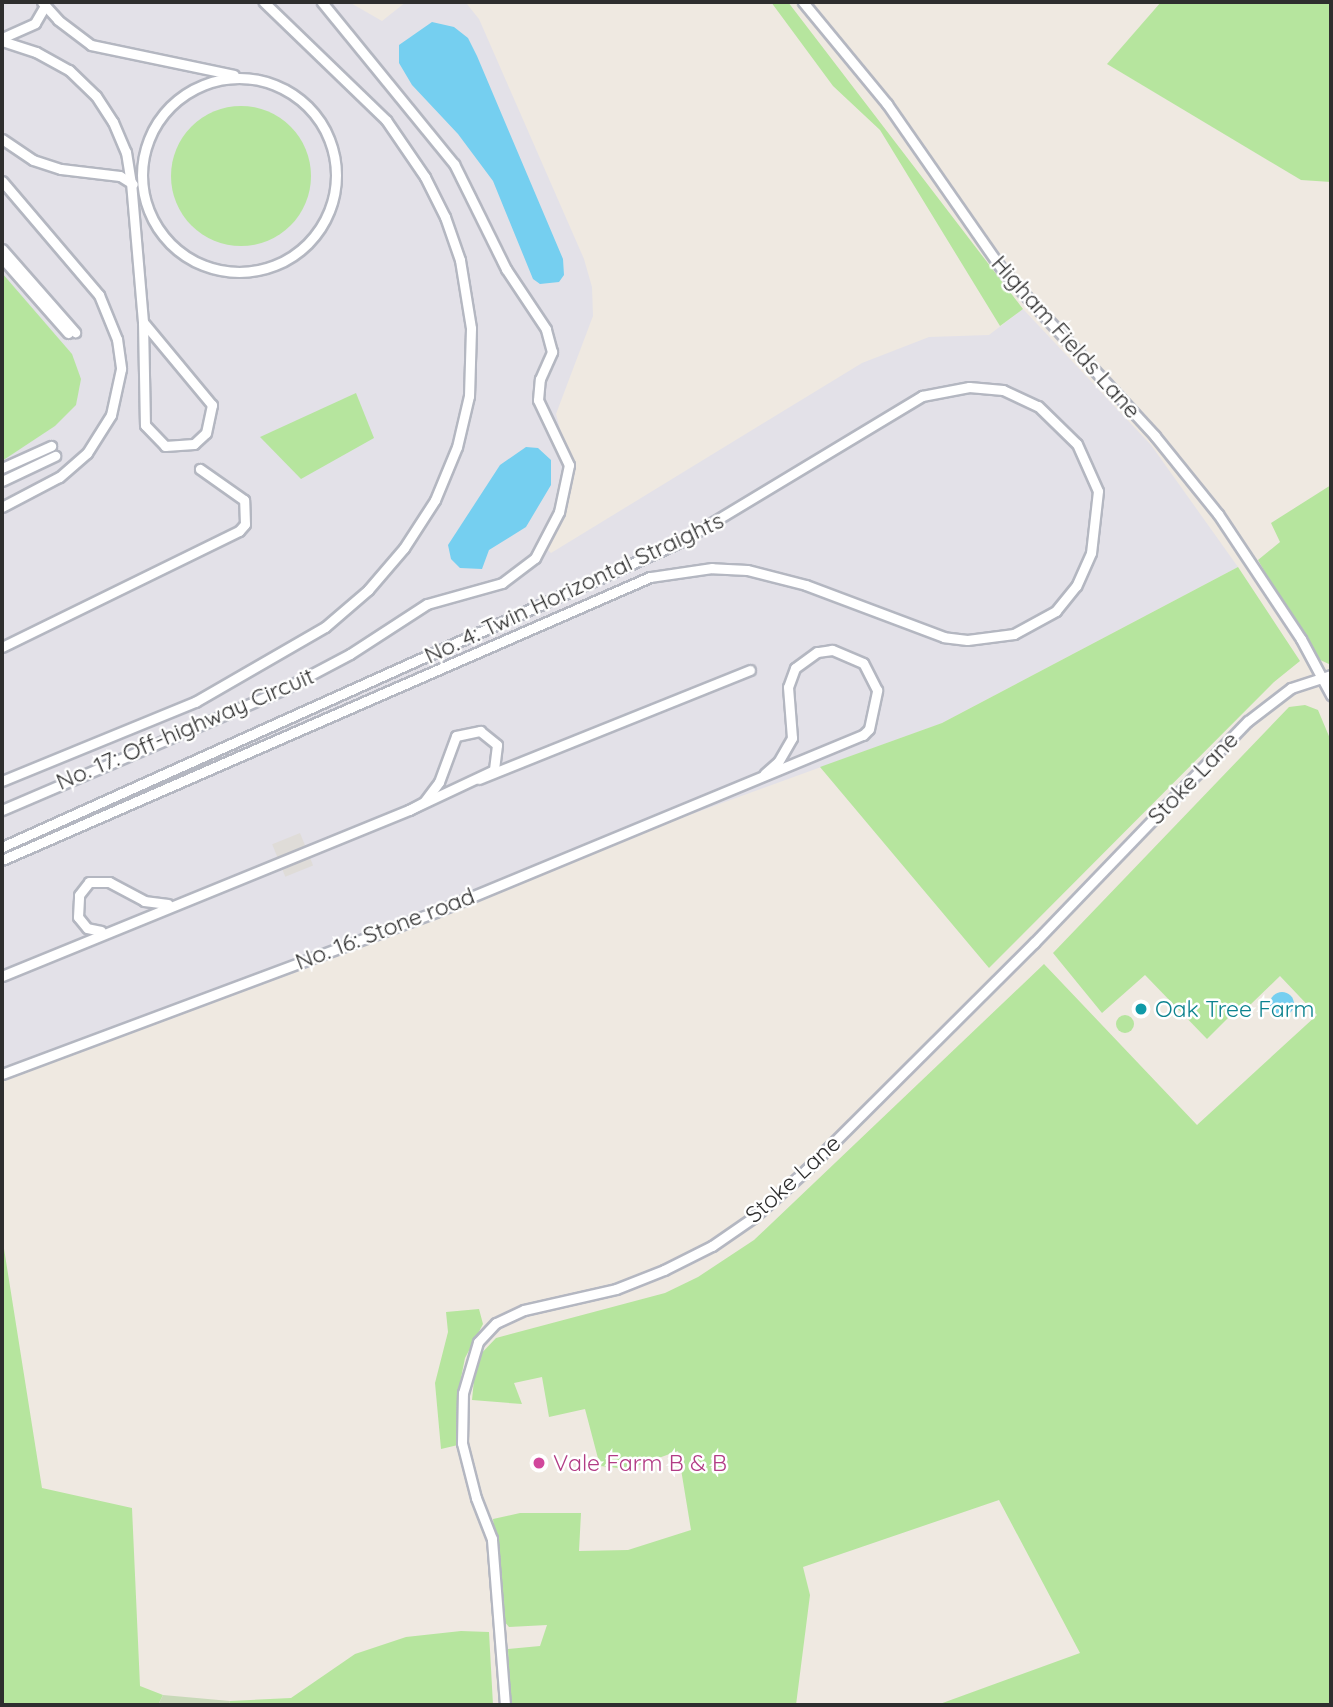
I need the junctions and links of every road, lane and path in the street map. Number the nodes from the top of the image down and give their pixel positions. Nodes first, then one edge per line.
1 (264, 2) edge
2 (322, 2) edge
3 (803, 2) edge
4 (44, 4) edge
5 (2, 40) edge
6 (251, 78) junction
7 (2, 139) edge
8 (2, 181) edge
9 (131, 182) junction
10 (146, 205) junction
11 (2, 249) edge
12 (2, 258) edge
13 (143, 321) junction
14 (51, 446) dead end
15 (55, 456) dead end
16 (2, 468) edge
17 (200, 469) dead end
18 (2, 481) edge
19 (2, 507) edge
20 (2, 647) edge
21 (750, 670) dead end
22 (1326, 676) edge
23 (1331, 695) edge
24 (764, 774) junction
25 (480, 779) junction
26 (2, 781) edge
27 (2, 810) edge
28 (409, 810) junction
29 (2, 847) edge
30 (2, 860) edge
31 (196, 895) junction
32 (106, 932) junction
33 (2, 976) edge
34 (2, 1074) edge
35 (505, 1705) edge

1 - 26 street
2 - 27 street, No. 17: Off-highway Circuit
3 - 22 street, Higham Fields Lane
4 - 5 street
4 - 6 street
5 - 9 street
6 - 10 street
6 - 10 street
7 - 9 street
8 - 19 street
9 - 10 street
9 - 13 street
11 - 12 street
13 - 13 street
14 - 16 street
15 - 18 street
17 - 20 street
21 - 25 street
22 - 23 street, Higham Fields Lane
22 - 35 street, Stoke Lane
24 - 24 street, No. 16: Stone road
24 - 34 street, No. 16: Stone road
25 - 28 street
25 - 28 street
28 - 31 street
29 - 30 street, No. 4: Twin Horizontal Straights
31 - 32 street
31 - 32 street
32 - 33 street

